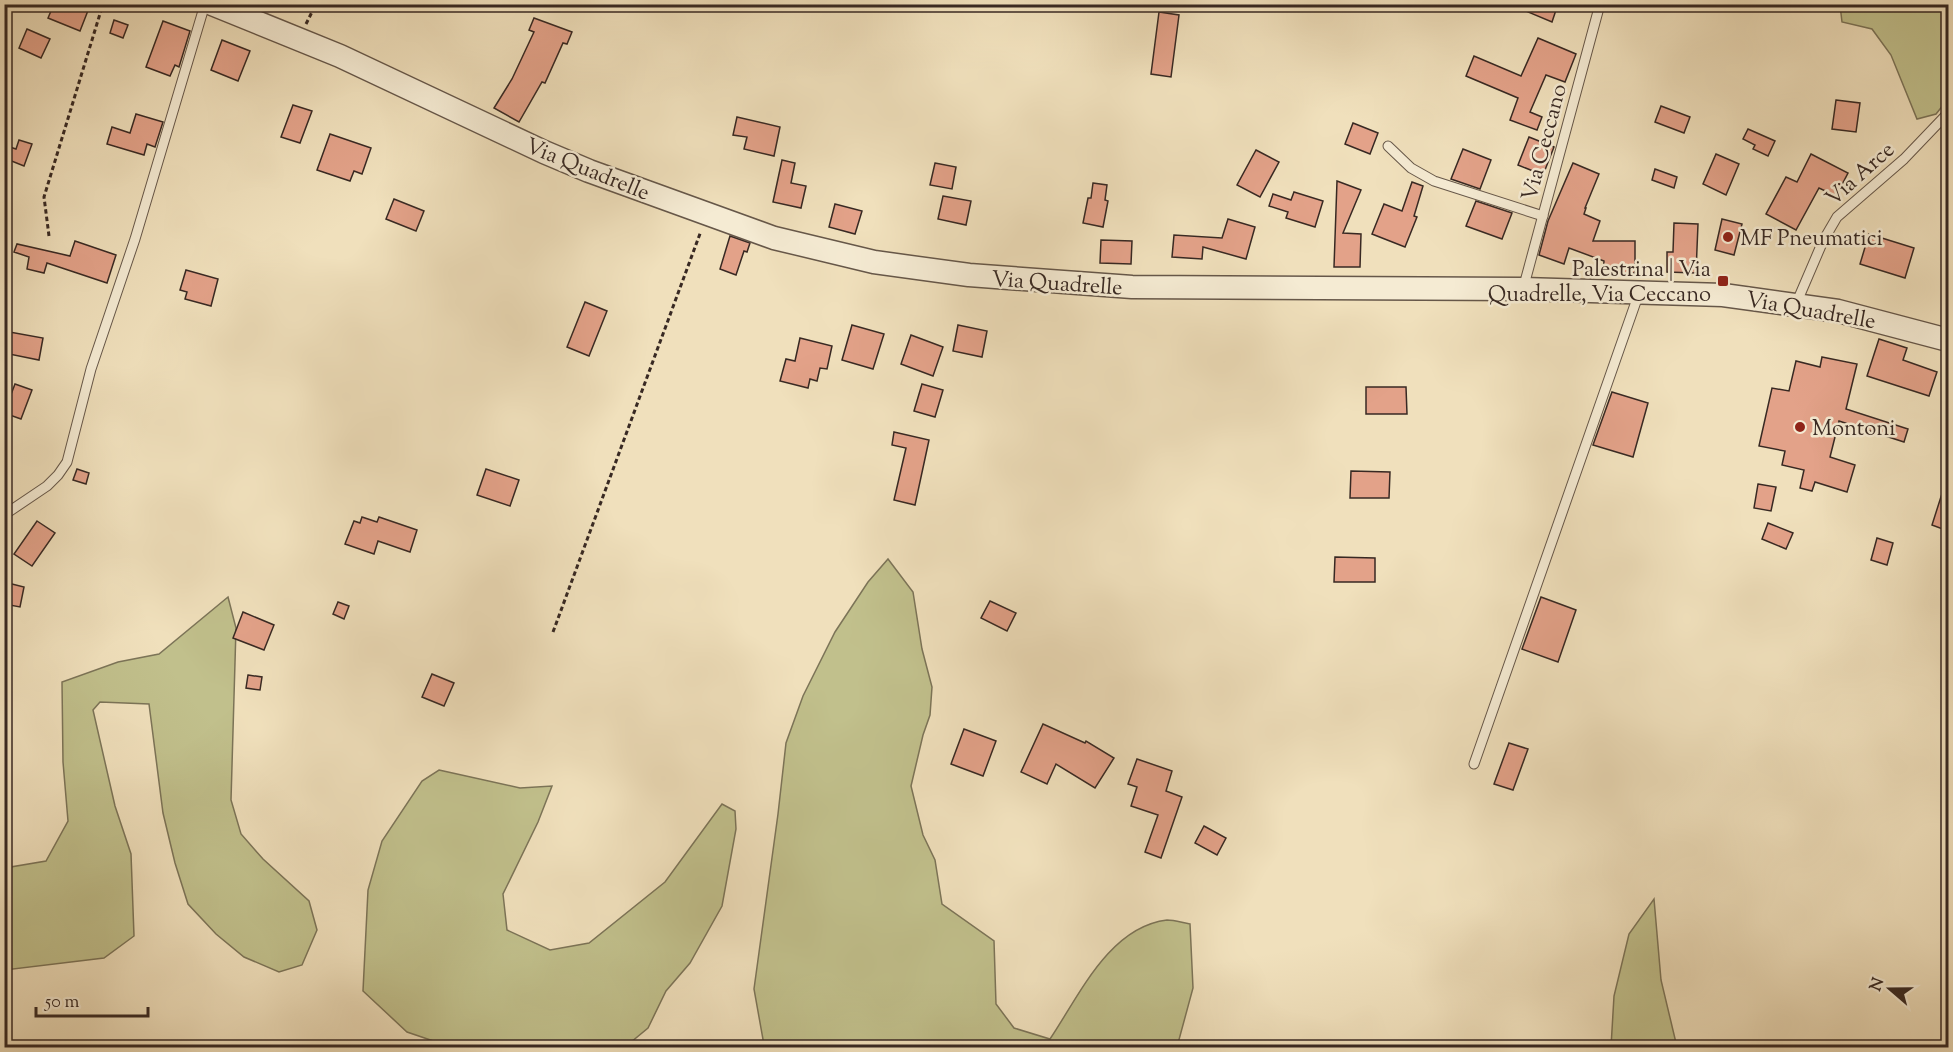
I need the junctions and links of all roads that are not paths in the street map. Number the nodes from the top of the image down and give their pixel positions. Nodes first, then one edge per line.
1 (205, 4) edge
2 (212, 4) edge
3 (1600, 4) edge
4 (1948, 113) edge
5 (1388, 146) dead end
6 (1544, 216) junction
7 (1522, 289) junction
8 (1640, 291) junction
9 (1796, 304) junction
10 (1948, 340) edge
11 (4, 515) edge
12 (1474, 764) dead end

1 - 11 lane
2 - 7 street, Via Quadrelle
3 - 6 lane, Via Ceccano
4 - 9 lane, Via Arce
5 - 6 lane
6 - 7 lane, Via Ceccano
7 - 8 street, Via Quadrelle
8 - 9 street, Via Quadrelle
8 - 12 lane
9 - 10 street, Via Quadrelle

